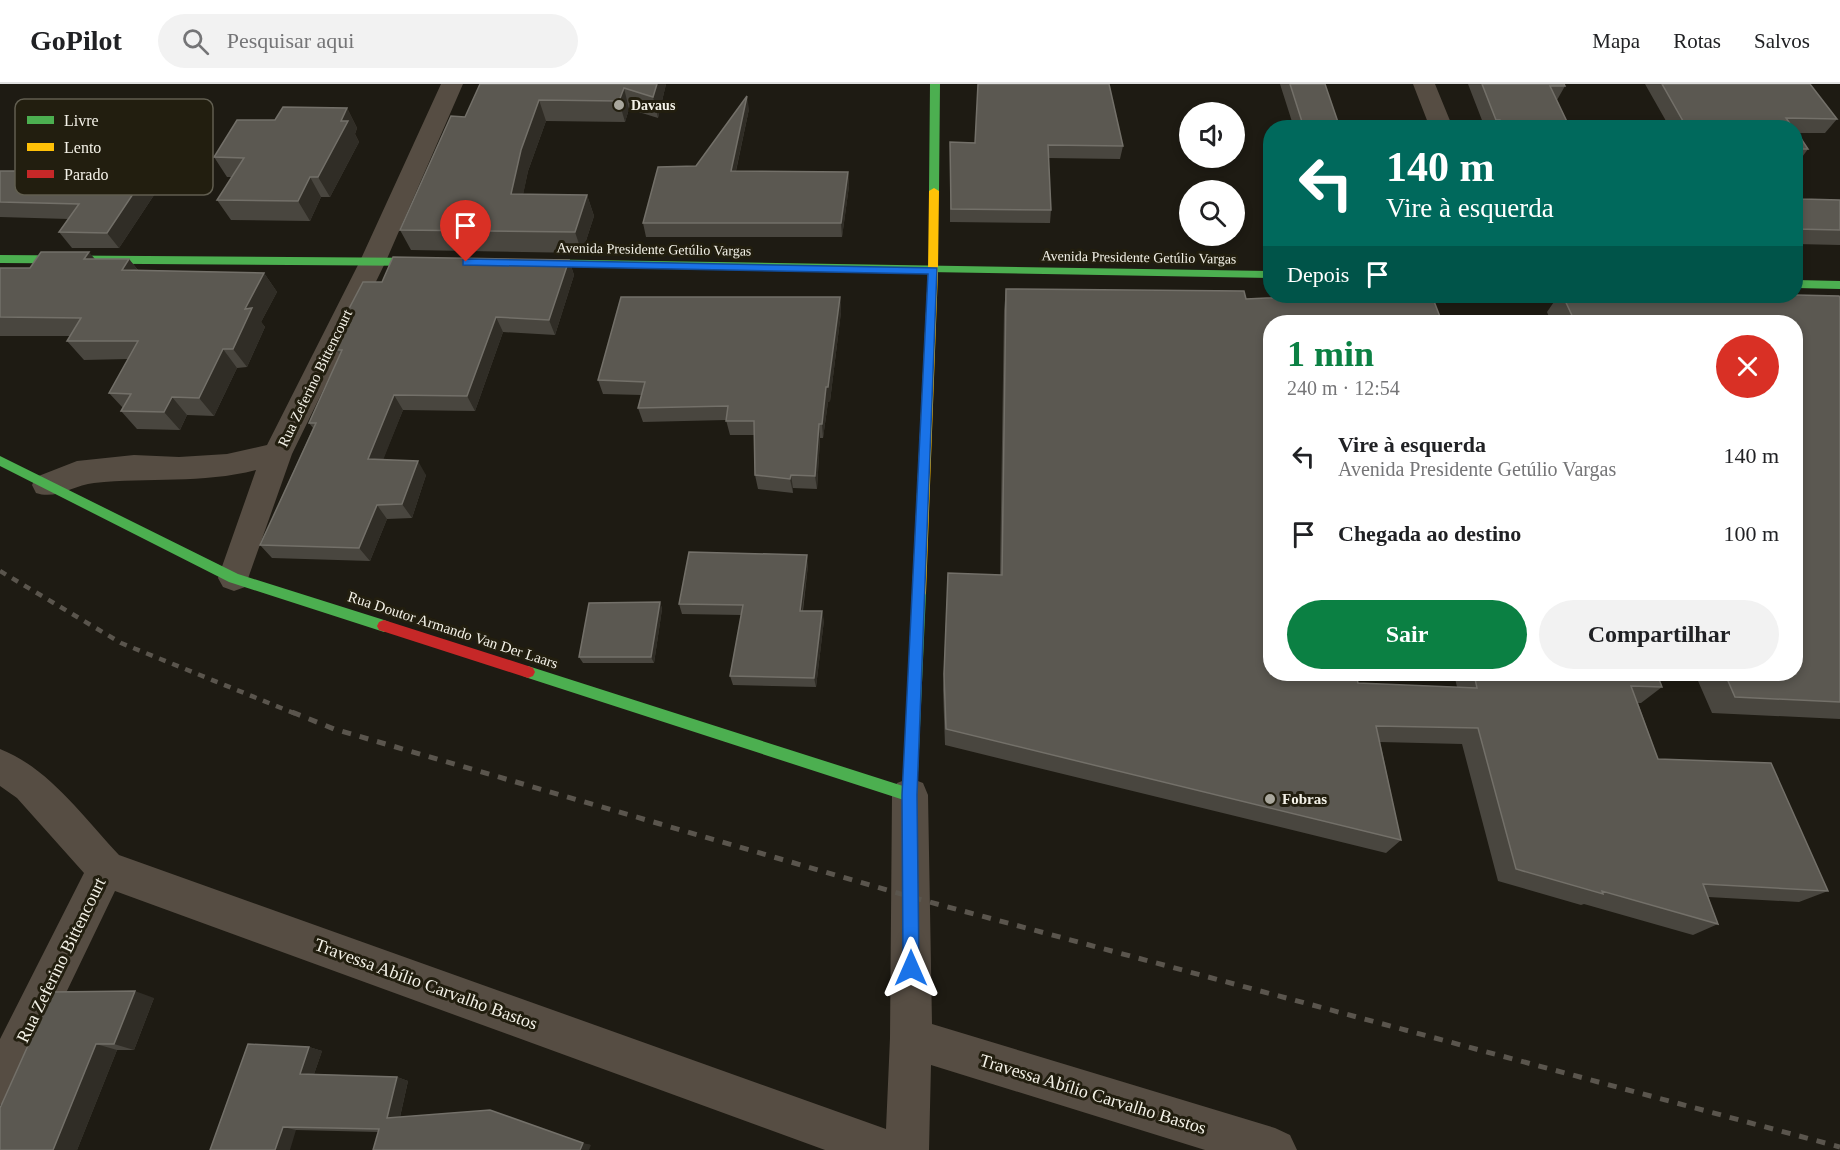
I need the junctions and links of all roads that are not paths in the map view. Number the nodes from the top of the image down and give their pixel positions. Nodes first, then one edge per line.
1 (452, 84) edge
2 (935, 84) edge
3 (1424, 84) edge
4 (1439, 120) edge
5 (0, 259) edge
6 (373, 261) junction
7 (445, 262) edge
8 (516, 263) edge
9 (933, 271) junction
10 (1263, 275) edge
11 (1803, 284) edge
12 (1840, 285) edge
13 (278, 454) junction
14 (0, 461) edge
15 (47, 485) junction
16 (234, 578) junction
17 (0, 766) edge
18 (910, 795) junction
19 (106, 869) junction
20 (911, 1038) junction
21 (0, 1084) edge
22 (885, 1150) edge
23 (907, 1150) edge
24 (1275, 1150) edge

1 - 6 street, Rua Zeferino Bittencourt
2 - 9 main road
3 - 4 street
5 - 6 main road
6 - 7 main road
6 - 13 street, Rua Zeferino Bittencourt
8 - 9 main road, Avenida Presidente Getúlio Vargas
9 - 10 main road, Avenida Presidente Getúlio Vargas
9 - 18 main road
11 - 12 main road
13 - 15 street
13 - 16 street, Rua Zeferino Bittencourt
14 - 15 main road, Rua Doutor Armando Van Der Laars
15 - 16 main road, Rua Doutor Armando Van Der Laars
16 - 18 main road, Rua Doutor Armando Van Der Laars
17 - 19 street, Travessa Abílio Carvalho Bastos
18 - 20 street
19 - 21 street, Rua Zeferino Bittencourt
19 - 22 street, Travessa Abílio Carvalho Bastos
20 - 23 street
20 - 24 street, Travessa Abílio Carvalho Bastos

